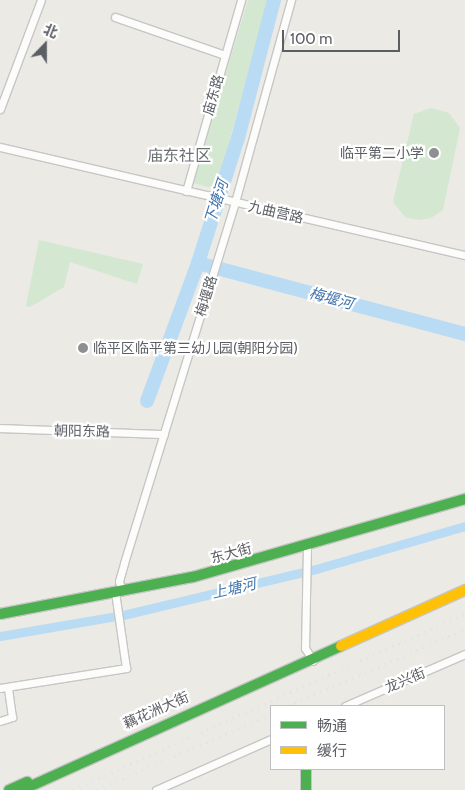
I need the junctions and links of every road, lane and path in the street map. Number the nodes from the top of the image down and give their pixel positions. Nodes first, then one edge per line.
1 (41, 0) edge
2 (241, 0) edge
3 (291, 0) edge
4 (115, 17) dead end
5 (225, 55) junction
6 (0, 109) edge
7 (0, 147) edge
8 (188, 191) junction
9 (235, 202) junction
10 (465, 255) edge
11 (0, 428) edge
12 (164, 434) junction
13 (465, 499) edge
14 (306, 546) junction
15 (465, 590) edge
16 (118, 594) junction
17 (0, 614) edge
18 (465, 654) edge
19 (313, 658) junction
20 (4, 688) edge
21 (347, 705) edge
22 (0, 721) edge
23 (270, 739) edge
24 (306, 770) edge
25 (8, 790) edge
26 (22, 790) edge
27 (156, 790) edge
28 (306, 790) edge

1 - 6 street
2 - 5 street, 庙东路
3 - 9 street, 梅堰路
4 - 5 street
5 - 8 street, 庙东路
7 - 8 street, 九曲营路
8 - 9 street, 九曲营路
9 - 10 street, 九曲营路
9 - 12 street, 梅堰路
11 - 12 street, 朝阳东路
12 - 16 street, 梅堰路
13 - 14 main road, 东大街
14 - 16 main road, 东大街
14 - 19 street
15 - 19 main road, 藕花洲大街
16 - 17 main road, 东大街
16 - 20 street, 梅堰路
18 - 21 street, 龙兴街
19 - 25 main road, 藕花洲大街
19 - 26 main road, 藕花洲大街
20 - 22 street
23 - 27 street
24 - 28 main road

